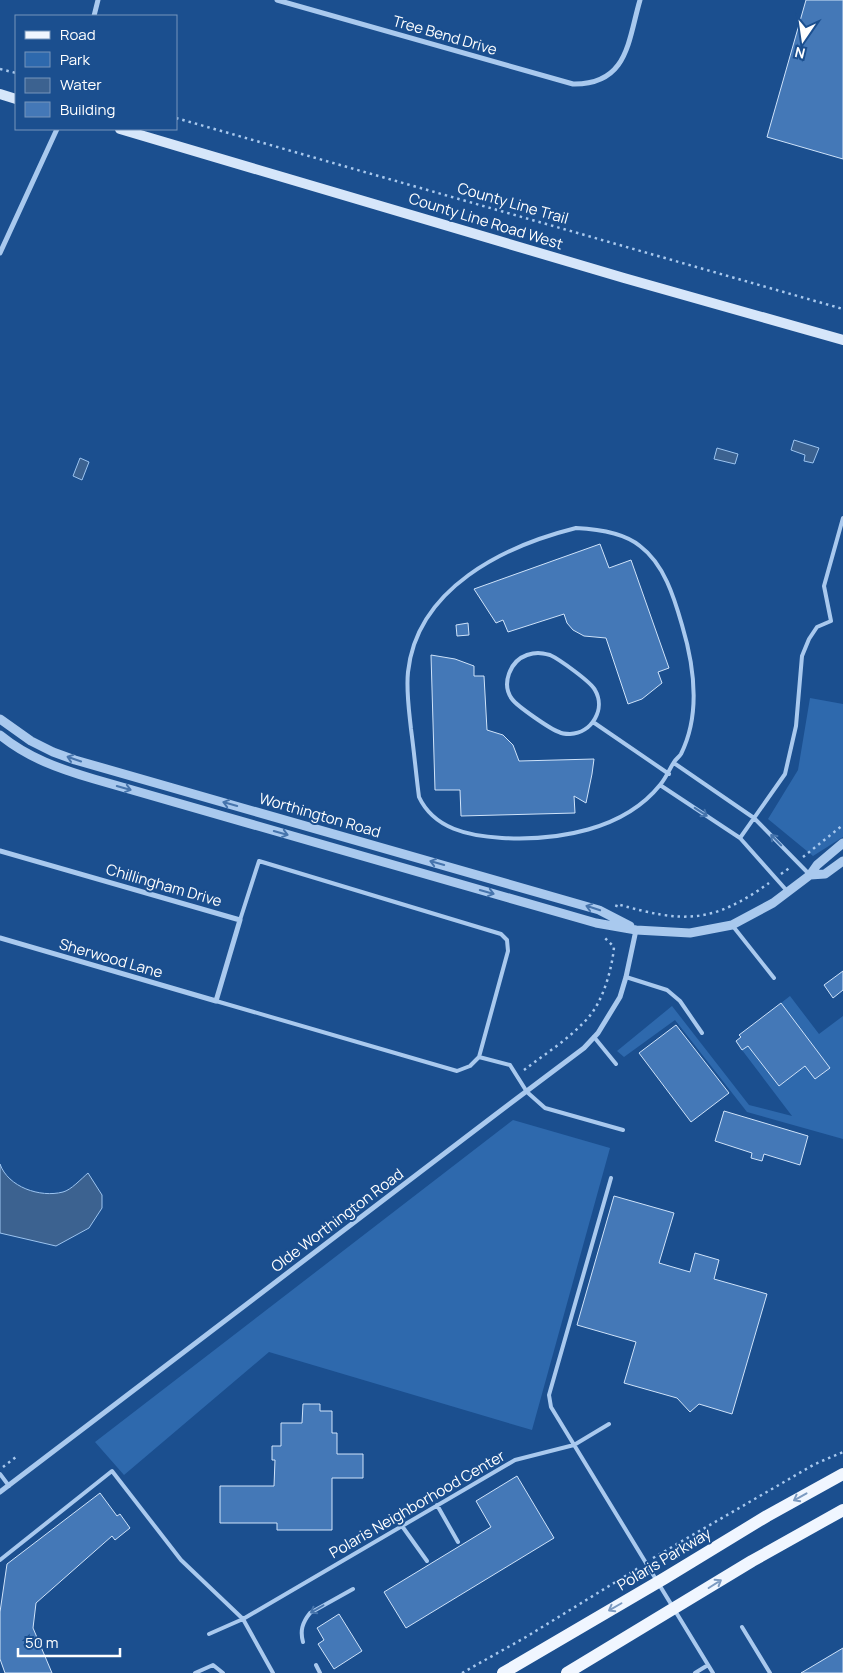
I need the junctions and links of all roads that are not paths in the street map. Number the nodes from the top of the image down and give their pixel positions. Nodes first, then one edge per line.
1 (98, 0) edge
2 (277, 0) edge
3 (640, 0) edge
4 (94, 15) edge
5 (0, 94) edge
6 (15, 99) edge
7 (57, 130) edge
8 (123, 130) edge
9 (0, 253) edge
10 (843, 340) edge
11 (843, 518) edge
12 (0, 718) edge
13 (594, 722) junction
14 (0, 736) edge
15 (674, 763) junction
16 (668, 774) junction
17 (660, 785) junction
18 (754, 818) junction
19 (740, 838) junction
20 (843, 842) edge
21 (0, 851) edge
22 (843, 861) edge
23 (810, 875) junction
24 (788, 892) junction
25 (240, 920) junction
26 (732, 925) junction
27 (636, 930) junction
28 (0, 938) edge
29 (626, 977) junction
30 (774, 978) dead end
31 (216, 1001) junction
32 (702, 1033) dead end
33 (594, 1037) junction
34 (479, 1057) junction
35 (616, 1064) dead end
36 (526, 1092) junction
37 (623, 1130) dead end
38 (611, 1178) dead end
39 (609, 1424) dead end
40 (574, 1445) junction
41 (0, 1474) edge
42 (843, 1474) edge
43 (9, 1486) junction
44 (0, 1492) edge
45 (437, 1506) junction
46 (843, 1510) edge
47 (402, 1526) junction
48 (458, 1542) dead end
49 (0, 1560) edge
50 (426, 1561) dead end
51 (658, 1582) junction
52 (353, 1589) dead end
53 (674, 1609) junction
54 (243, 1619) junction
55 (742, 1627) dead end
56 (209, 1634) dead end
57 (304, 1642) dead end
58 (316, 1665) dead end
59 (708, 1665) junction
60 (196, 1673) edge
61 (223, 1673) edge
62 (273, 1673) edge
63 (320, 1673) edge
64 (503, 1673) edge
65 (567, 1673) edge
66 (695, 1673) edge
67 (713, 1673) edge
68 (770, 1673) edge

1 - 4 street
2 - 3 street, Tree Bend Drive
5 - 6 main road
7 - 9 street
8 - 10 main road, County Line Road West
11 - 18 lane
27 -> 12 street, Worthington Road
13 - 13 lane
13 - 16 lane
14 -> 27 street, Worthington Road
15 - 16 lane
15 - 17 lane
15 - 18 lane
16 - 17 lane
17 -> 19 lane
18 - 19 lane
23 -> 18 lane
19 - 24 lane
20 - 23 street, Worthington Road
21 - 25 street, Chillingham Drive
22 - 23 street, Worthington Road
23 - 24 street, Worthington Road
24 - 26 street, Worthington Road
25 - 31 street
25 - 34 lane
26 - 27 street, Worthington Road
26 - 30 lane
27 - 29 street, Olde Worthington Road
28 - 31 street, Sherwood Lane
29 - 32 lane
29 - 33 street, Olde Worthington Road
31 - 34 lane
33 - 35 lane
33 - 36 street, Olde Worthington Road
34 - 36 lane
36 - 37 lane
36 - 43 street, Olde Worthington Road
38 - 40 lane
39 - 40 lane, Polaris Neighborhood Center
40 - 45 lane, Polaris Neighborhood Center
40 - 51 lane
41 - 43 lane
42 -> 51 main road, Polaris Parkway
43 - 44 street, Olde Worthington Road
45 - 47 lane, Polaris Neighborhood Center
45 - 48 lane
53 -> 46 main road
47 - 50 lane
47 - 54 lane, Polaris Neighborhood Center
49 - 54 lane
51 - 53 lane
51 -> 64 main road, Polaris Parkway
52 -> 57 lane
53 - 59 lane
53 - 65 main road
54 - 56 lane, Polaris Neighborhood Center
54 - 62 lane
55 - 68 lane
58 - 63 lane
59 - 66 lane
59 - 67 lane
60 - 61 lane

